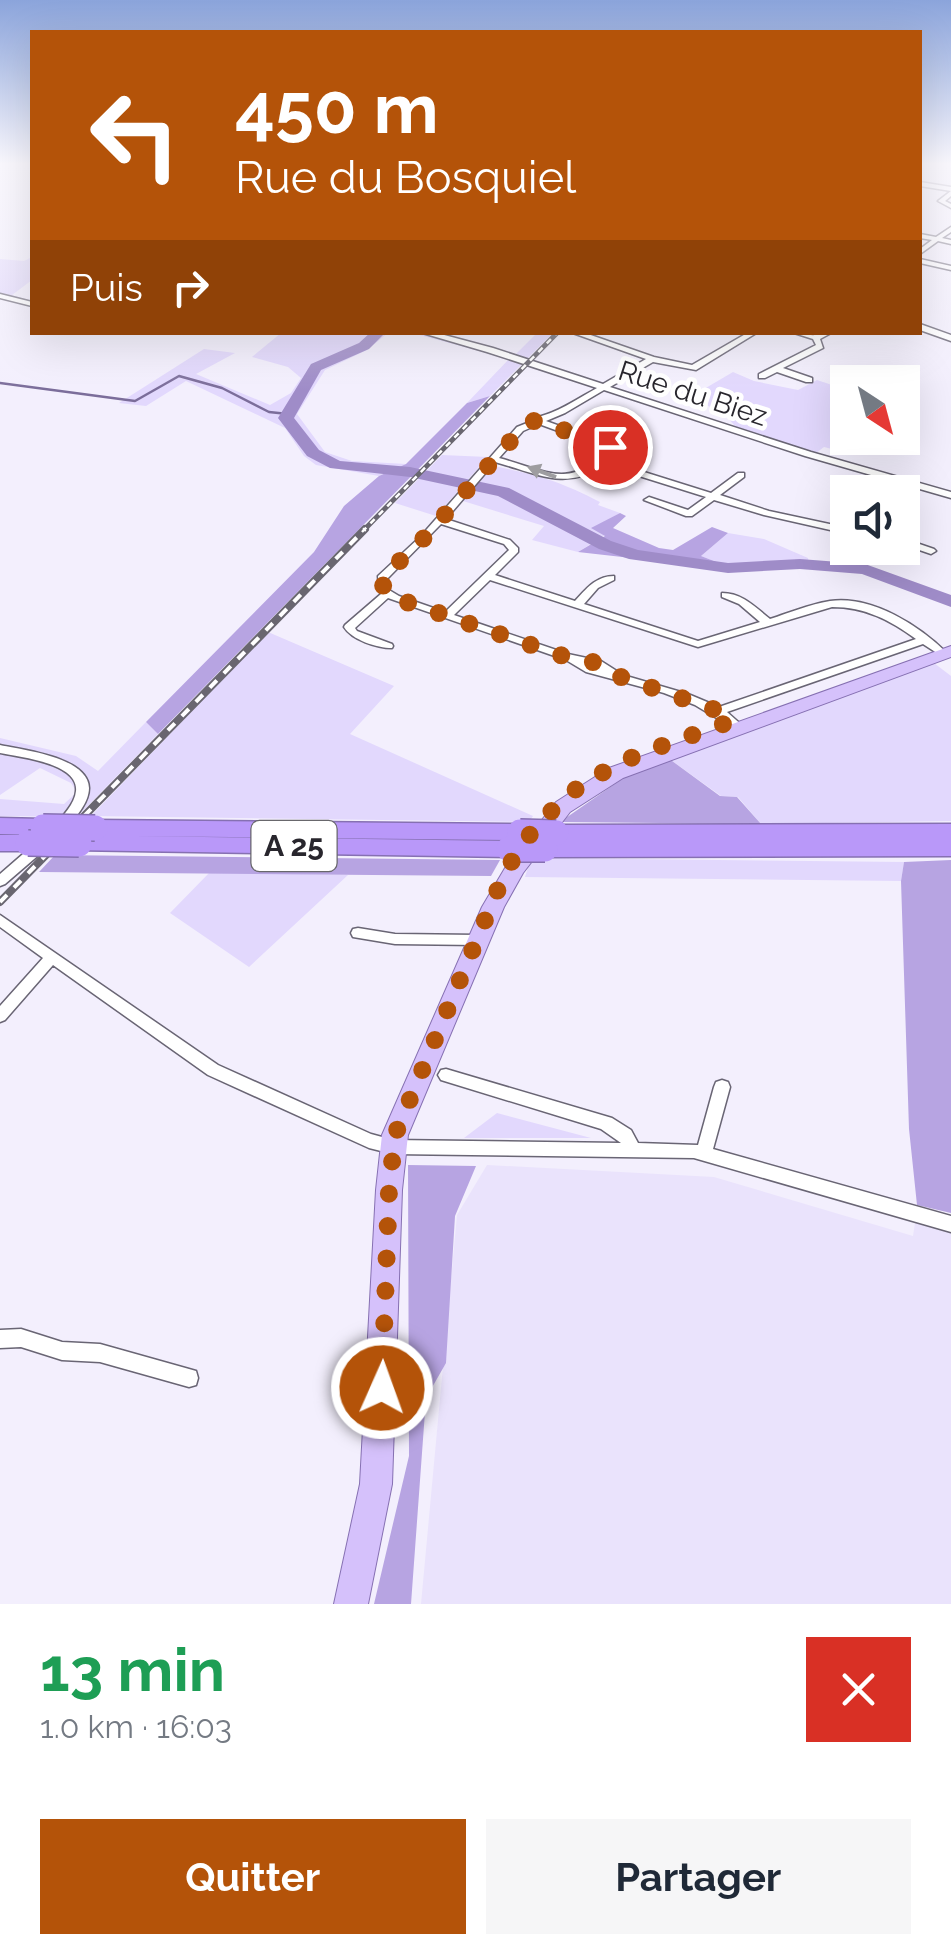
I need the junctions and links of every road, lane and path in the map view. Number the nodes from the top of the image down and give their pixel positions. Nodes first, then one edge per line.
1 (922, 261) edge
2 (951, 268) edge
3 (0, 296) edge
4 (30, 304) edge
5 (922, 328) edge
6 (433, 335) edge
7 (582, 335) edge
8 (750, 335) edge
9 (805, 335) edge
10 (823, 335) edge
11 (816, 338) junction
12 (951, 338) edge
13 (652, 359) junction
14 (777, 369) junction
15 (762, 376) dead end
16 (809, 380) dead end
17 (602, 387) junction
18 (536, 420) junction
19 (494, 459) junction
20 (603, 462) junction
21 (742, 475) dead end
22 (951, 495) edge
23 (715, 496) junction
24 (649, 500) dead end
25 (439, 520) junction
26 (830, 526) edge
27 (920, 546) edge
28 (932, 550) dead end
29 (490, 577) junction
30 (610, 578) dead end
31 (387, 594) junction
32 (726, 594) dead end
33 (576, 606) junction
34 (447, 616) junction
35 (769, 624) junction
36 (388, 646) dead end
37 (941, 648) edge
38 (730, 719) junction
39 (0, 749) edge
40 (0, 826) edge
41 (951, 832) edge
42 (35, 835) junction
43 (551, 841) junction
44 (0, 842) edge
45 (951, 848) edge
46 (0, 881) edge
47 (0, 920) edge
48 (358, 933) dead end
49 (478, 940) junction
50 (52, 957) junction
51 (0, 1016) edge
52 (446, 1075) dead end
53 (722, 1087) dead end
54 (393, 1147) junction
55 (632, 1148) junction
56 (704, 1153) junction
57 (951, 1224) edge
58 (0, 1338) edge
59 (190, 1378) dead end
60 (350, 1604) edge

1 - 2 street
3 - 4 street
5 - 12 street
6 - 17 street, Rue du Biez
7 - 13 street
8 - 13 street
9 - 11 street
10 - 11 street
11 - 14 street
13 - 17 street
14 - 15 street
14 - 16 street
17 - 18 street
17 - 22 street, Rue du Biez
18 - 19 street
18 - 20 street
20 -> 19 street
19 - 25 street
20 - 23 street
21 - 23 street
23 - 24 street
23 - 26 street
25 - 29 street
25 - 31 street
27 - 28 street
29 - 33 street
29 - 34 street
30 - 33 street
31 - 34 street
31 - 36 street
32 - 35 street
33 - 35 street
34 - 38 street
35 - 37 street
37 - 38 main road
38 - 49 main road
39 - 46 street
40 - 42 highway, A 25
41 - 43 highway, A 25
42 - 43 highway, A 25, bridge
42 - 44 highway, A 25
43 - 45 highway, A 25
47 - 50 street
48 - 49 street
49 - 54 main road
50 - 51 street
50 - 54 street
52 - 55 street
53 - 56 street
54 - 55 street
54 - 60 main road
55 - 56 street
56 - 57 street
58 - 59 street

